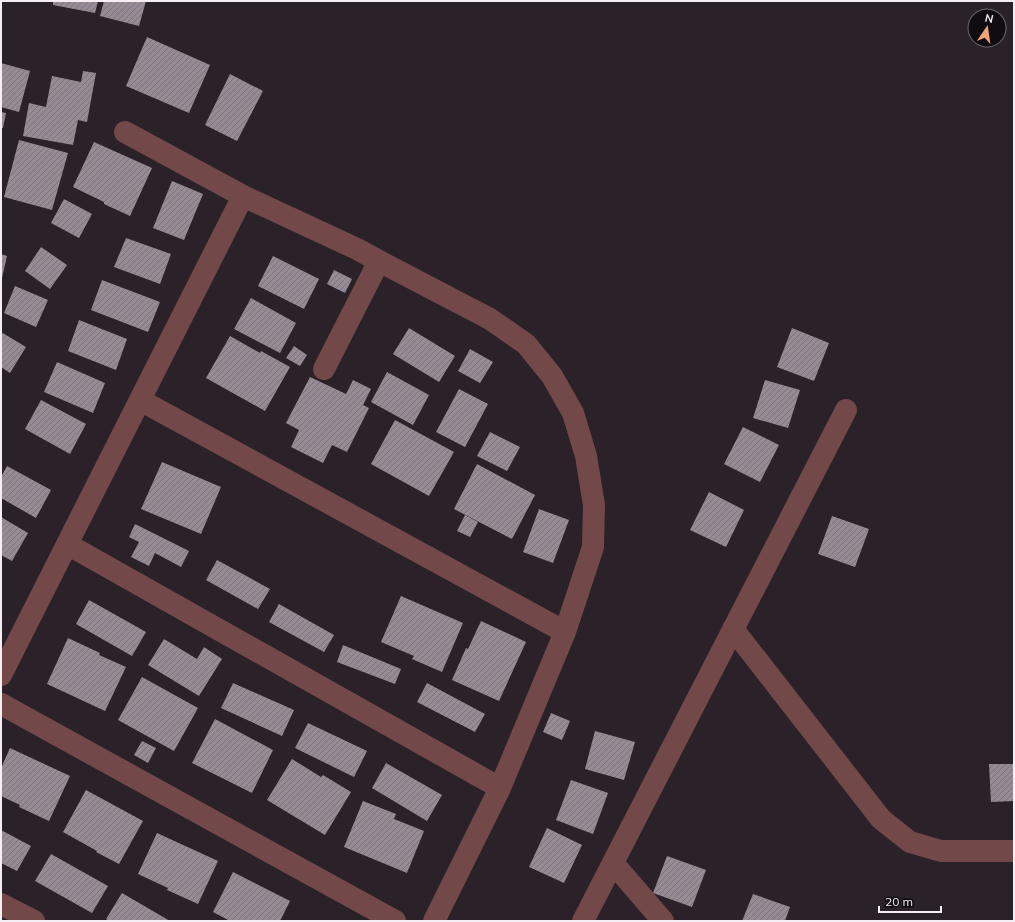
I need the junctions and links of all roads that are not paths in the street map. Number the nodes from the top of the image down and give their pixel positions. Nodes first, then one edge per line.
1 (124, 132) dead end
2 (243, 196) junction
3 (379, 261) junction
4 (324, 370) dead end
5 (140, 400) junction
6 (846, 410) dead end
7 (67, 544) junction
8 (733, 629) junction
9 (565, 632) junction
10 (1, 675) edge
11 (1, 704) edge
12 (500, 788) junction
13 (1014, 851) edge
14 (613, 863) junction
15 (1, 904) edge
16 (34, 921) edge
17 (395, 921) edge
18 (434, 921) edge
19 (583, 921) edge
20 (663, 921) edge

1 - 2 street
2 - 3 street
2 - 5 street
3 - 4 street
3 - 9 street
5 - 7 street
5 - 9 street
6 - 8 street
7 - 10 street
7 - 12 street
8 - 13 street
8 - 14 street
9 - 12 street
11 - 17 street
12 - 18 street
14 - 19 street
14 - 20 street
15 - 16 street

